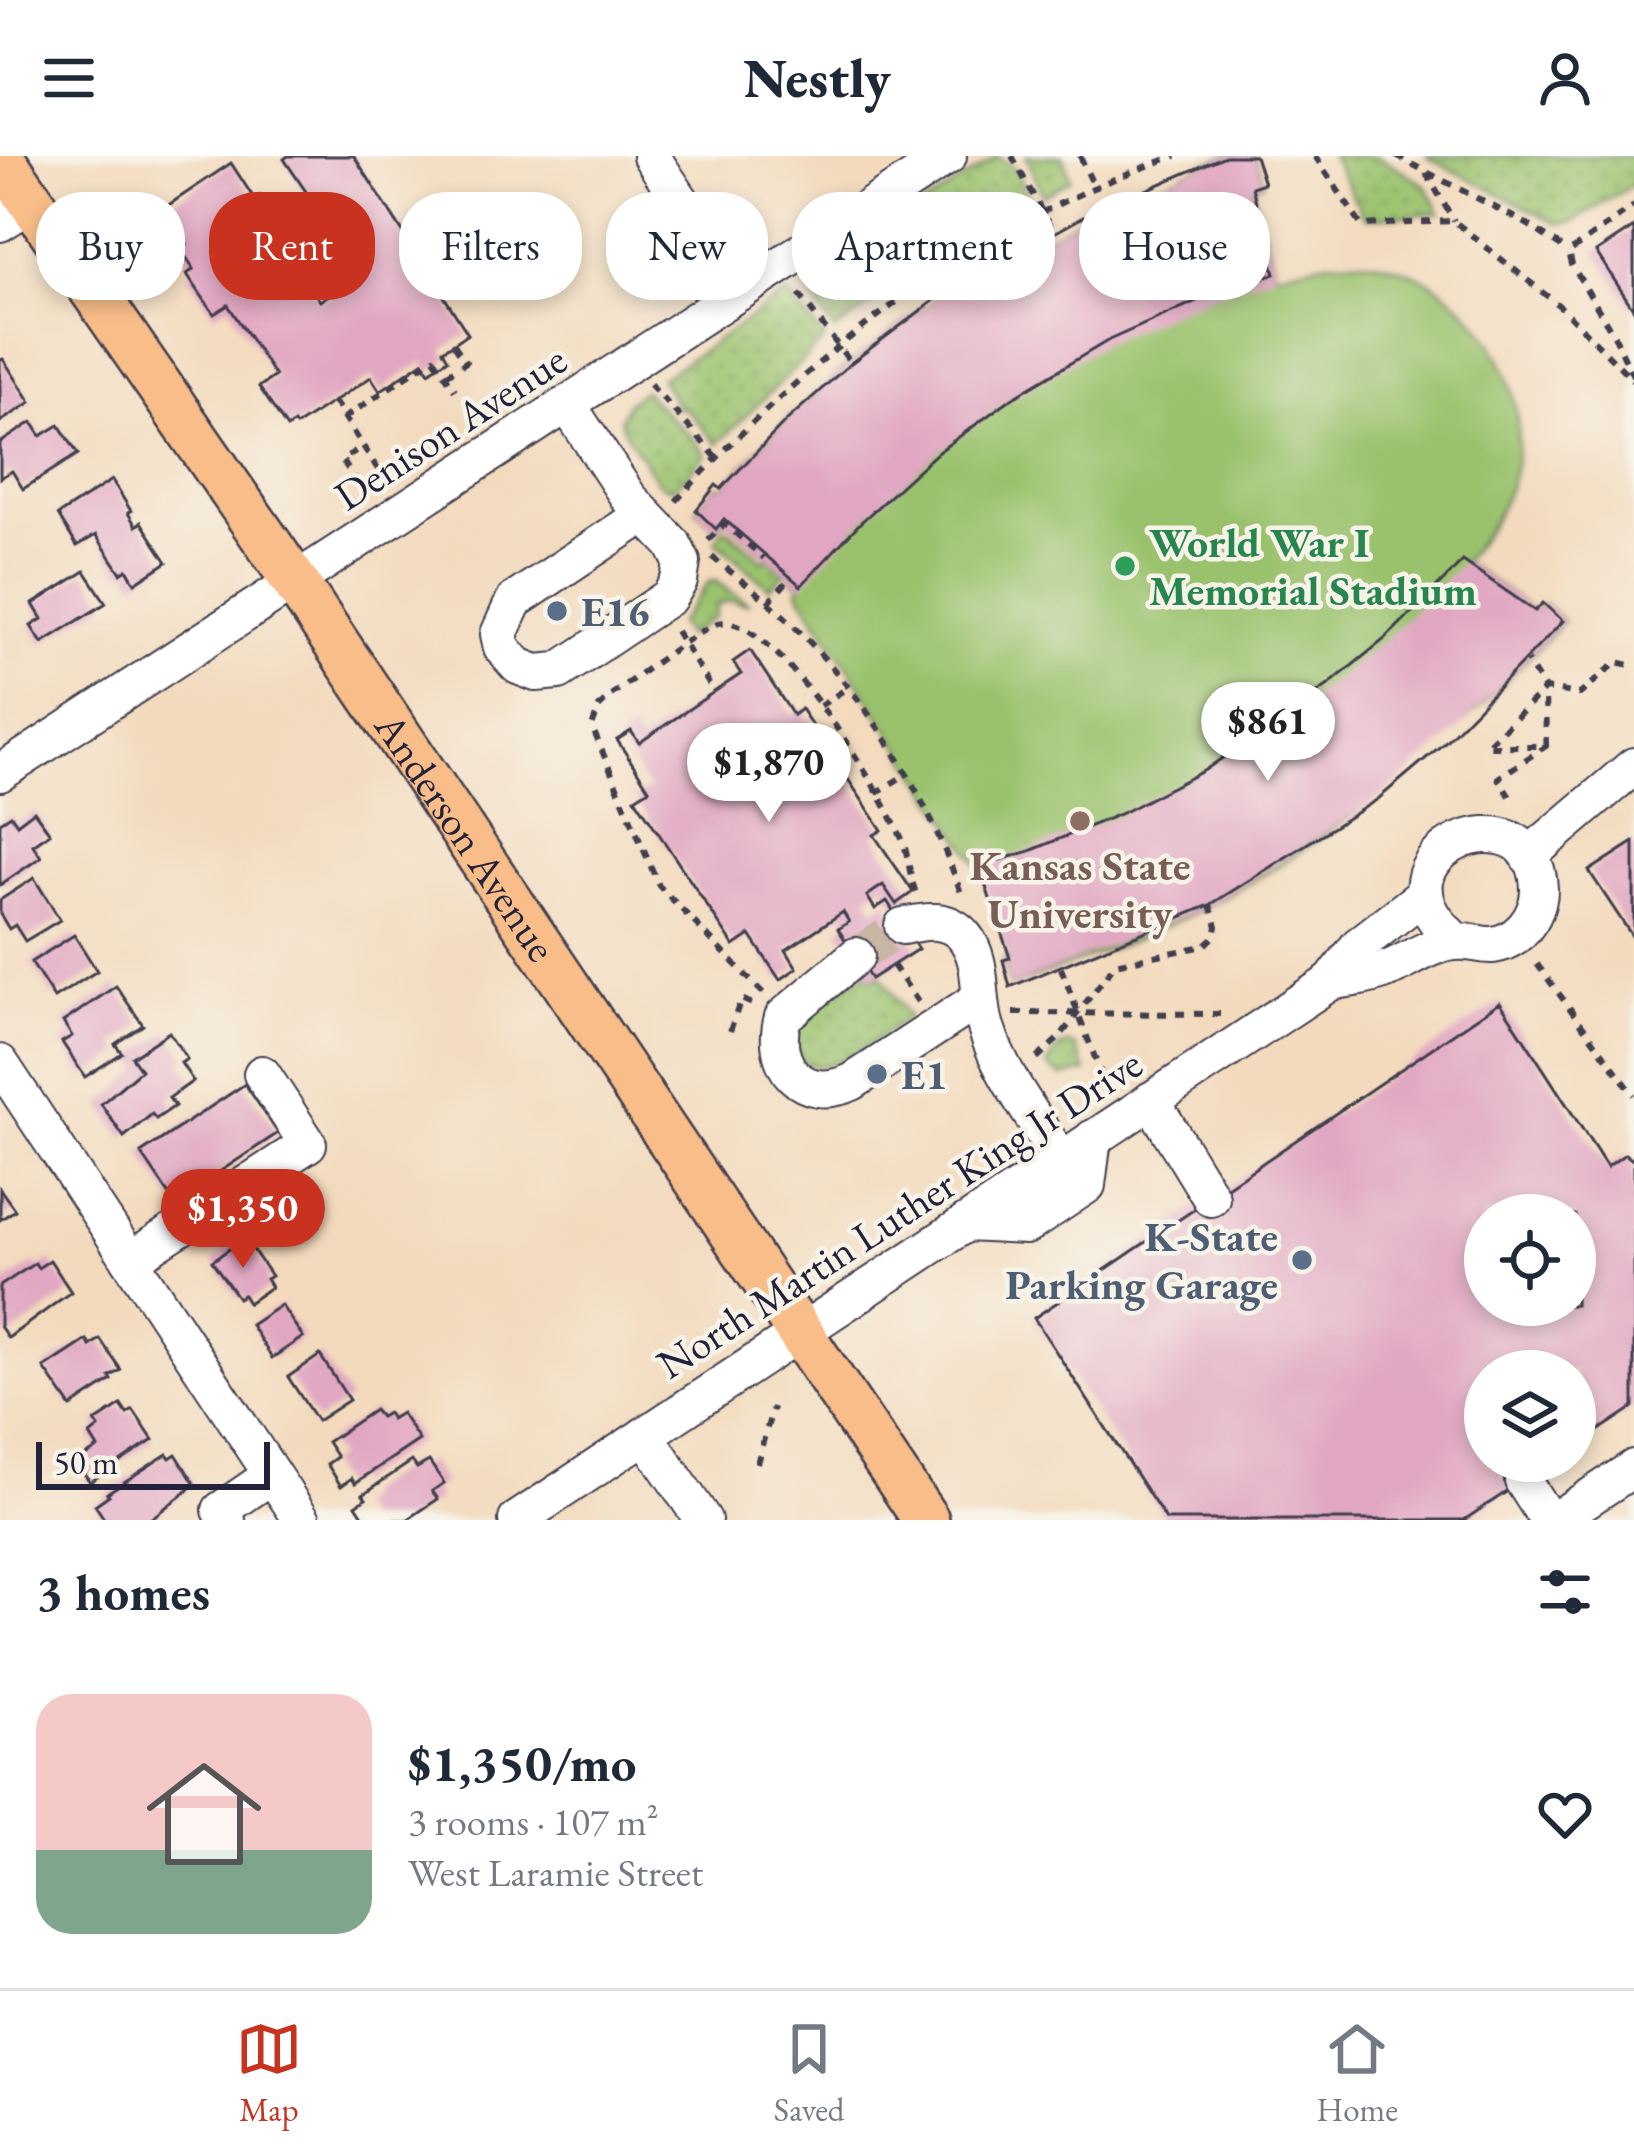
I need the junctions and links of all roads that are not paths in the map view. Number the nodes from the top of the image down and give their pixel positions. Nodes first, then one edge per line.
1 (0, 156) edge
2 (651, 156) edge
3 (944, 157) edge
4 (675, 192) edge
5 (16, 213) edge
6 (768, 273) edge
7 (727, 300) edge
8 (567, 404) junction
9 (656, 511) junction
10 (295, 582) junction
11 (1634, 766) edge
12 (0, 773) edge
13 (1528, 856) junction
14 (911, 913) road end
15 (1439, 920) junction
16 (856, 956) tunnel mouth
17 (1332, 981) junction
18 (994, 1006) junction
19 (0, 1063) edge
20 (262, 1074) dead end
21 (1151, 1100) junction
22 (1093, 1138) junction
23 (1060, 1160) junction
24 (1211, 1198) dead end
25 (966, 1222) junction
26 (130, 1260) junction
27 (799, 1333) junction
28 (645, 1435) junction
29 (1634, 1468) edge
30 (272, 1475) junction
31 (1524, 1482) edge
32 (227, 1520) edge
33 (302, 1520) edge
34 (517, 1520) edge
35 (703, 1520) edge
36 (926, 1520) edge
37 (1552, 1520) edge

1 - 5 main road, Anderson Avenue
2 - 4 street
3 - 6 street, Denison Avenue
5 - 10 main road, Anderson Avenue
7 - 8 street, Denison Avenue
8 - 9 street
8 - 10 street, Denison Avenue
9 - 9 street
10 - 12 street, Denison Avenue
10 - 27 main road, Anderson Avenue
11 - 13 street
13 - 15 street, North Martin Luther King Jr Drive
13 - 15 street, North Martin Luther King Jr Drive
14 - 18 street
15 - 17 street, North Martin Luther King Jr Drive
15 - 17 street, North Martin Luther King Jr Drive
16 - 18 street
17 - 21 street, North Martin Luther King Jr Drive
18 - 23 street
19 - 26 street
20 - 26 street
21 - 22 street, North Martin Luther King Jr Drive
21 - 24 street
22 - 23 street, North Martin Luther King Jr Drive
22 - 25 street
23 - 25 street, North Martin Luther King Jr Drive
25 - 27 street, North Martin Luther King Jr Drive
26 - 30 street
27 - 28 street, North Martin Luther King Jr Drive
27 - 36 main road, Anderson Avenue
28 - 34 street, North Martin Luther King Jr Drive
28 - 35 street
29 - 37 street
30 - 32 street
30 - 33 street
31 - 37 street

